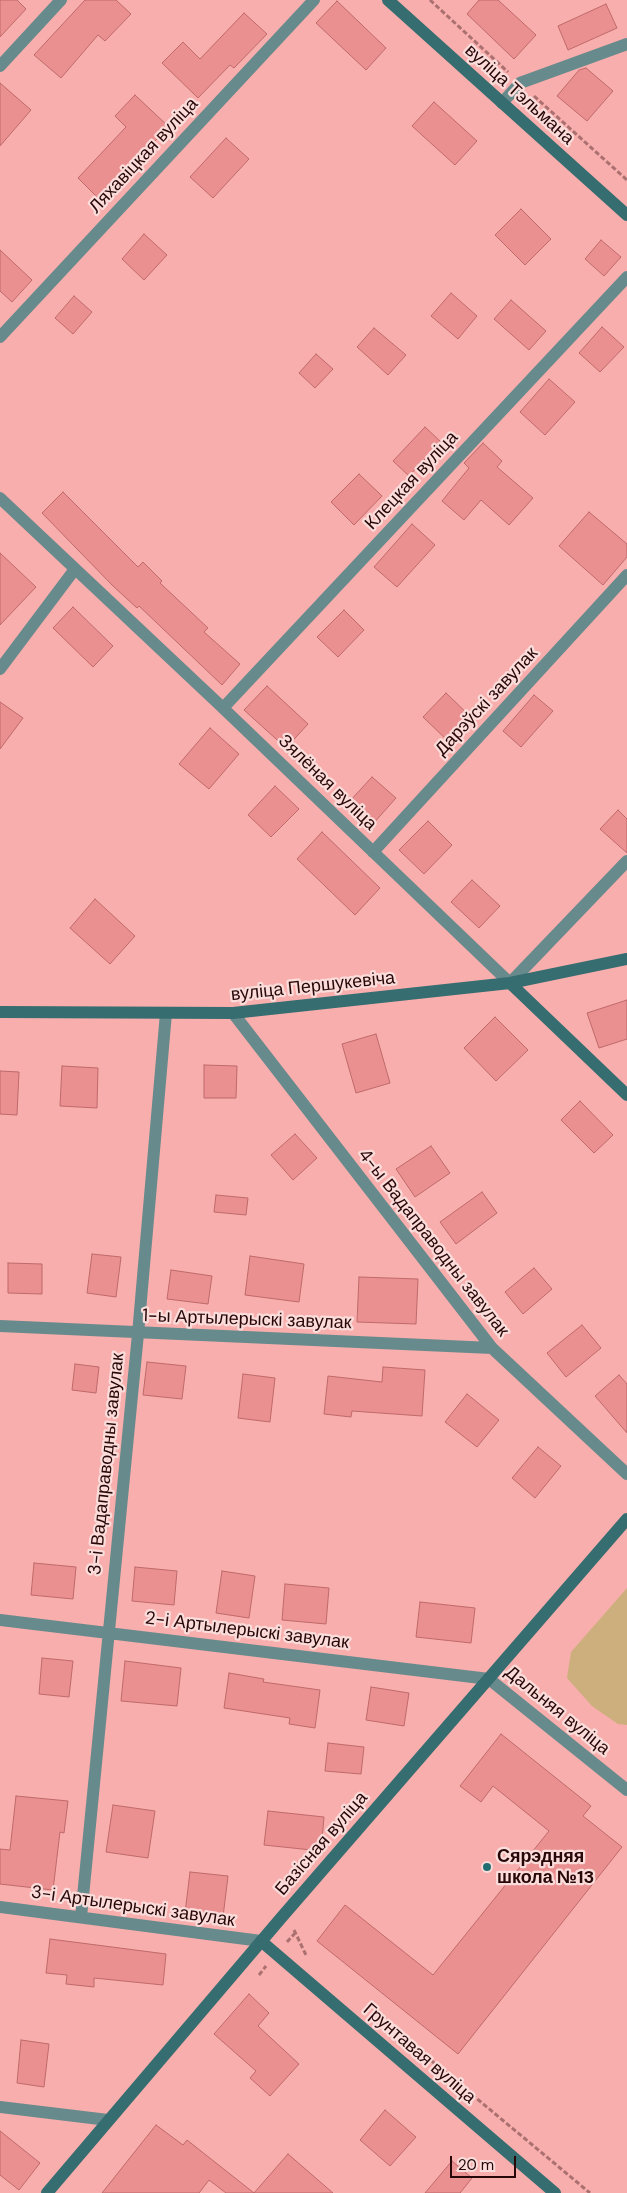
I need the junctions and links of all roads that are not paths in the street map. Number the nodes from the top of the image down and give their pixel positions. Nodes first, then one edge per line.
1 (61, 0) edge
2 (314, 0) edge
3 (388, 0) edge
4 (627, 44) edge
5 (0, 66) edge
6 (502, 103) junction
7 (627, 215) edge
8 (627, 277) edge
9 (0, 337) edge
10 (0, 498) edge
11 (75, 569) junction
12 (627, 575) edge
13 (0, 669) edge
14 (223, 708) junction
15 (374, 852) junction
16 (627, 861) edge
17 (627, 959) edge
18 (510, 983) junction
19 (0, 1012) edge
20 (166, 1013) junction
21 (233, 1014) junction
22 (627, 1095) edge
23 (0, 1326) edge
24 (138, 1334) junction
25 (492, 1348) junction
26 (627, 1474) edge
27 (627, 1519) edge
28 (0, 1620) edge
29 (109, 1632) junction
30 (489, 1679) junction
31 (627, 1790) edge
32 (0, 1907) edge
33 (81, 1917) junction
34 (261, 1942) junction
35 (0, 2107) edge
36 (108, 2120) junction
37 (47, 2193) edge
38 (554, 2193) edge

1 - 5 street
2 - 9 street, Ляхавіцкая вуліца
3 - 6 main road, вуліца Тэльмана
4 - 6 street
6 - 7 main road, вуліца Тэльмана
8 - 14 street, Клецкая вуліца
10 - 11 street, Зялёная вуліца
11 - 13 street
11 - 14 street, Зялёная вуліца
12 - 15 street, Дарэўскі завулак
14 - 15 street, Зялёная вуліца
15 - 18 street, Зялёная вуліца
16 - 18 street
17 - 18 main road, вуліца Першукевіча
18 - 21 main road, вуліца Першукевіча
18 - 22 main road, Зялёная вуліца
19 - 20 main road, вуліца Першукевіча
20 - 21 main road, вуліца Першукевіча
20 - 24 street, 3-і Вадаправодны завулак
21 - 25 street, 4-ы Вадаправодны завулак
23 - 24 street, 1-ы Артылерыскі завулак
24 - 25 street, 1-ы Артылерыскі завулак
24 - 29 street, 3-і Вадаправодны завулак
25 - 26 street, 4-ы Вадаправодны завулак
27 - 30 main road, Базісная вуліца
28 - 29 street, 2-і Артылерыскі завулак
29 - 30 street, 2-і Артылерыскі завулак
29 - 33 street, 3-і Вадаправодны завулак
30 - 31 street, Дальняя вуліца
30 - 34 main road, Базісная вуліца
32 - 33 street, 3-і Артылерыскі завулак
33 - 34 street, 3-і Артылерыскі завулак
34 - 36 main road, Базісная вуліца
34 - 38 main road, Грунтавая вуліца
35 - 36 street
36 - 37 main road, Базісная вуліца

